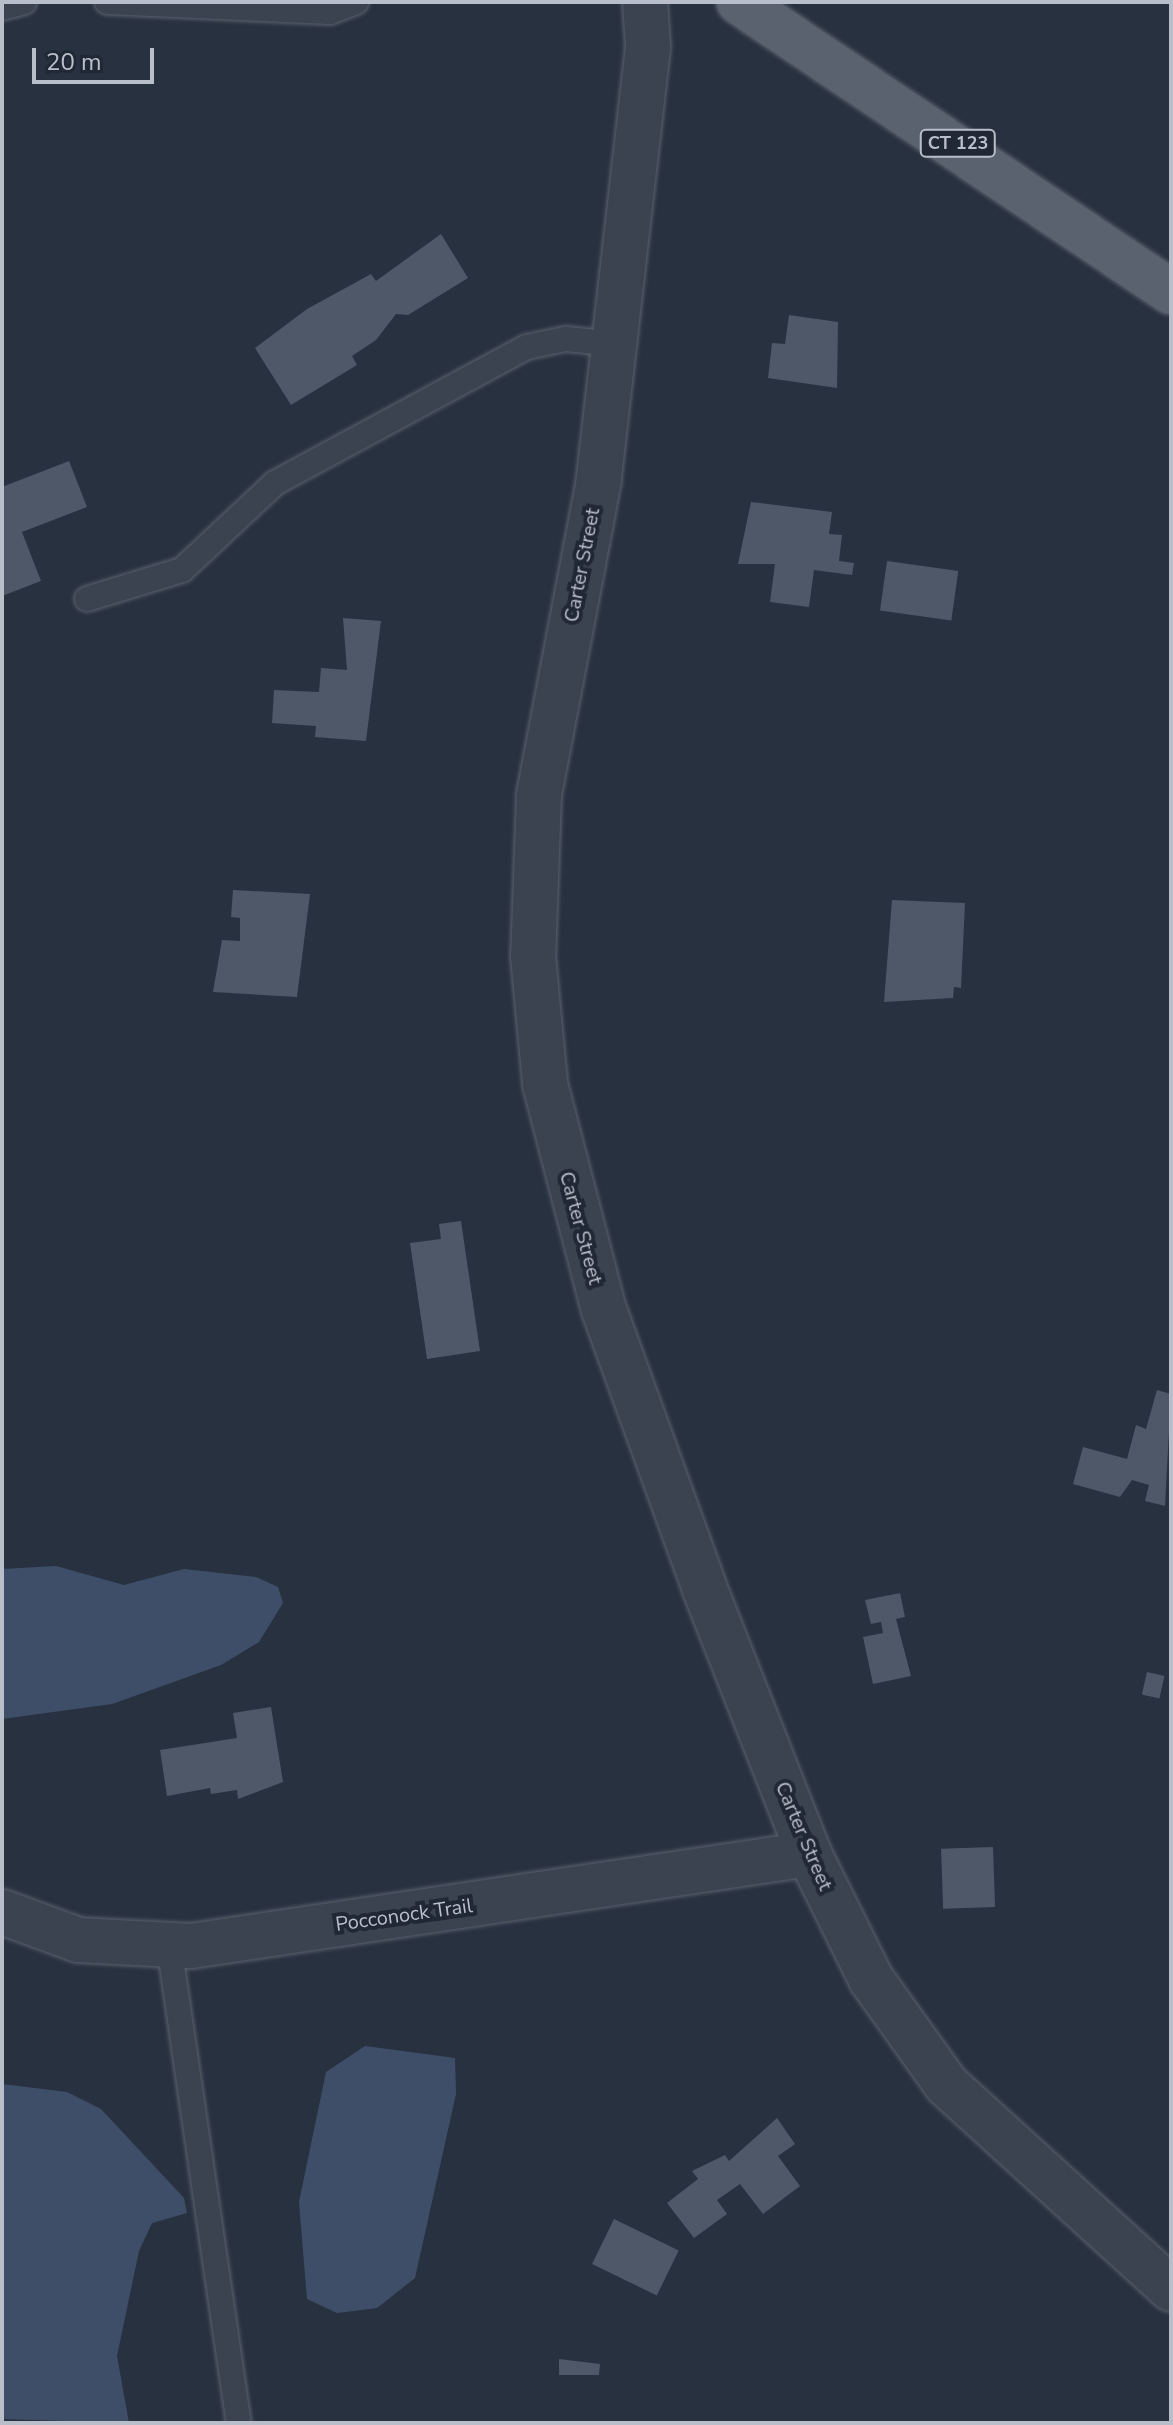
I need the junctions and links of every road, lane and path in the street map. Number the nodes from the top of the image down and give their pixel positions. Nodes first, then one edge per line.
1 (24, 2) edge
2 (107, 2) edge
3 (356, 2) edge
4 (645, 2) edge
5 (739, 2) edge
6 (2, 8) edge
7 (1171, 292) edge
8 (617, 344) junction
9 (87, 599) dead end
10 (809, 1854) junction
11 (2, 1912) edge
12 (169, 1945) junction
13 (1171, 2289) edge
14 (239, 2423) edge

1 - 6 lane
2 - 3 lane
4 - 8 street, Carter Street
5 - 7 main road, CT 123
8 - 9 lane
8 - 10 street, Carter Street
10 - 12 street, Pocconock Trail
10 - 13 street, Carter Street
11 - 12 street, Pocconock Trail
12 - 14 lane

